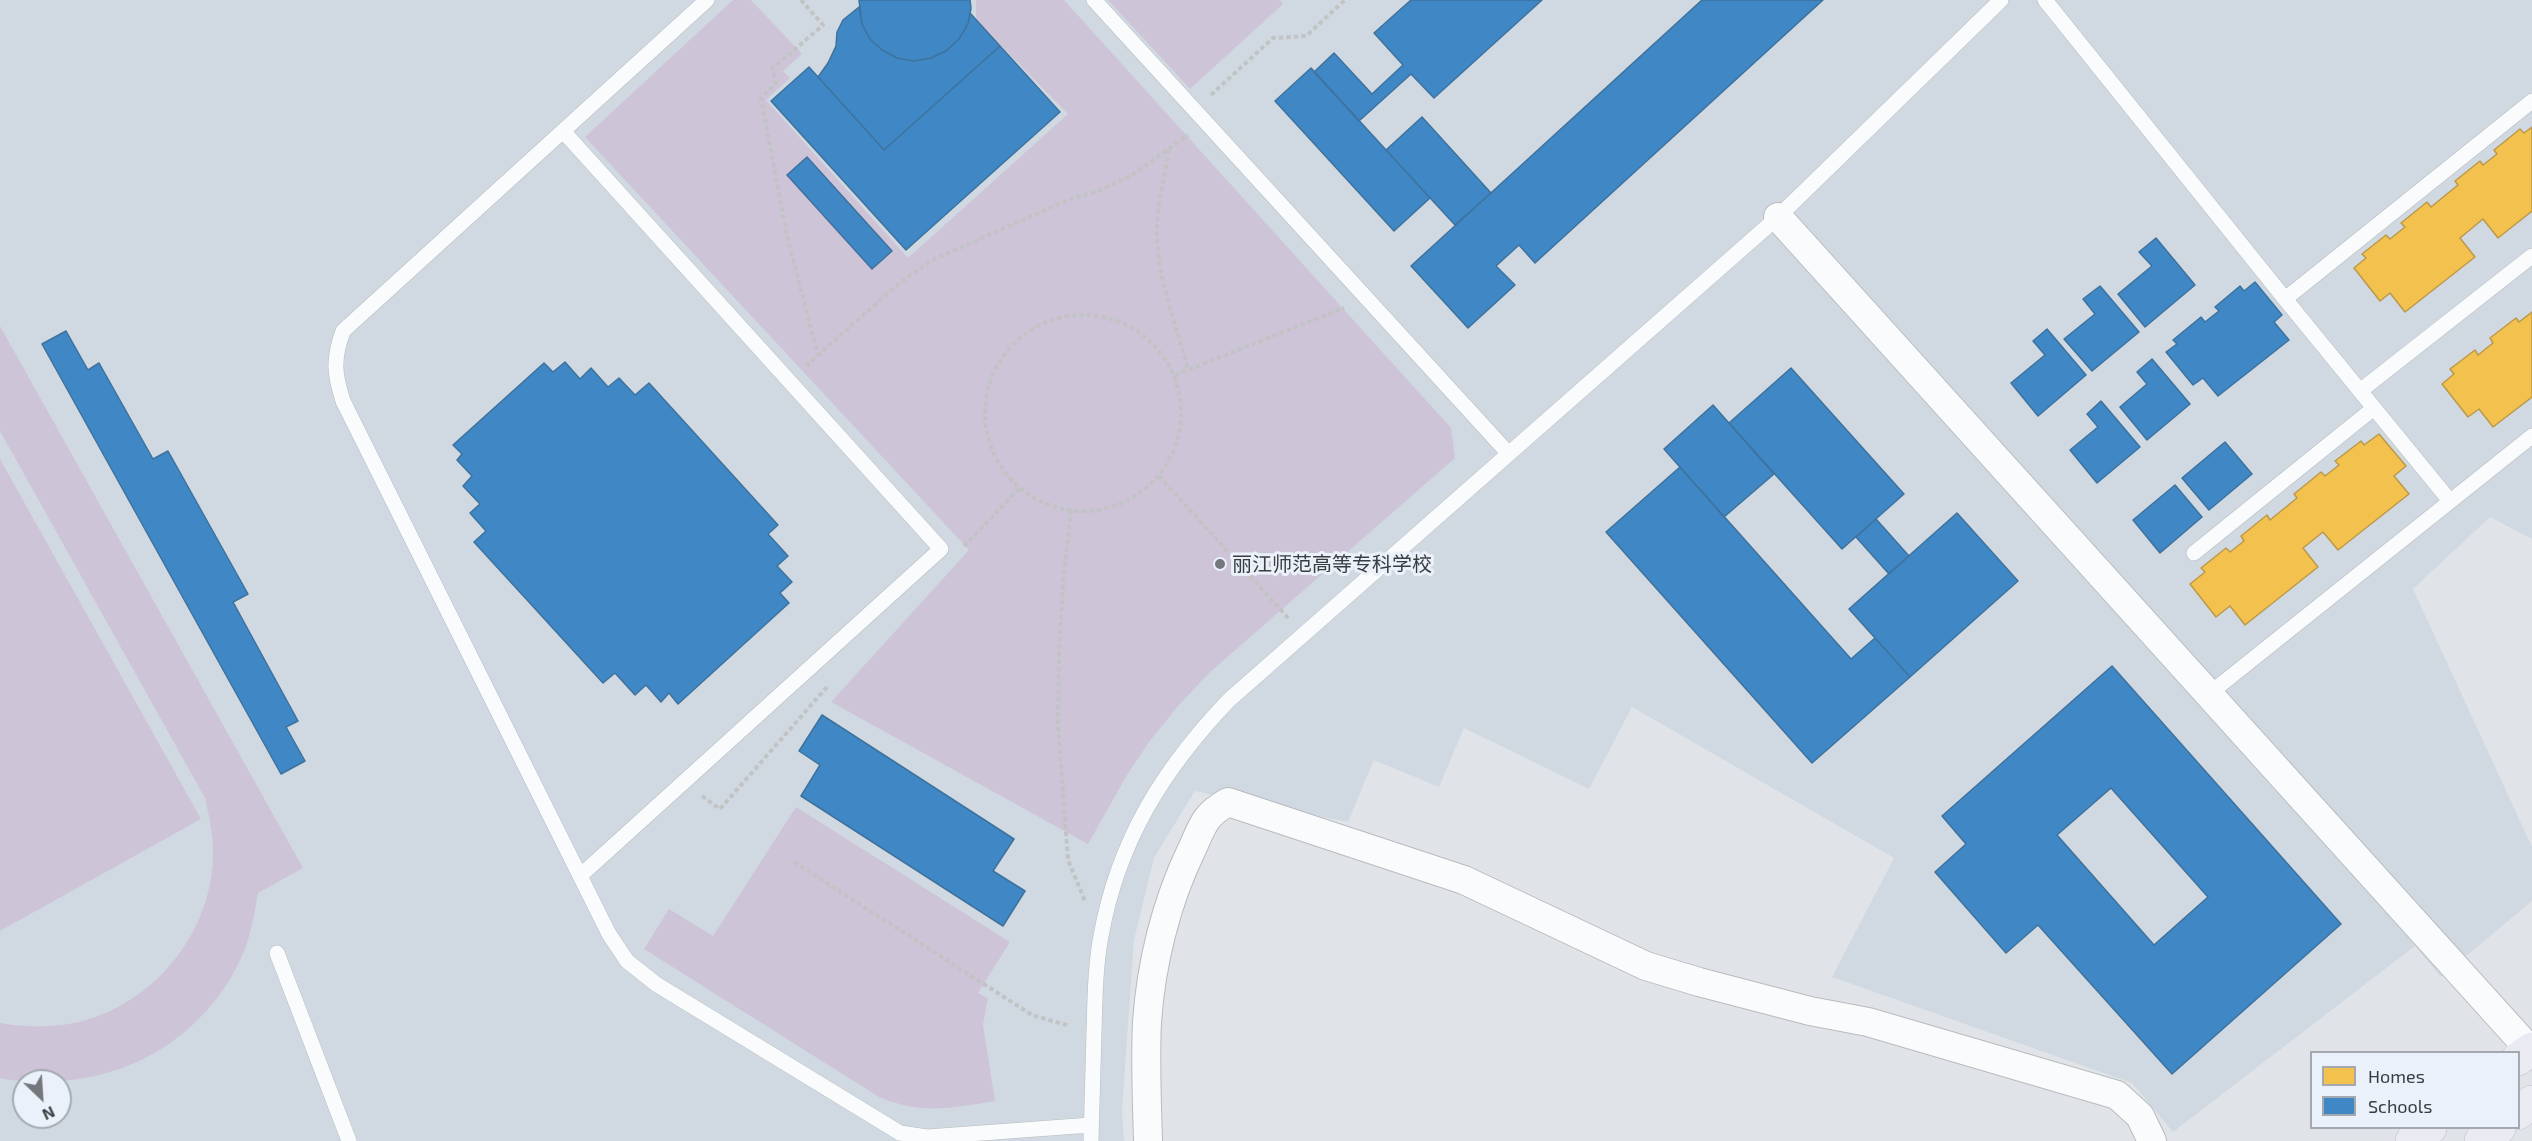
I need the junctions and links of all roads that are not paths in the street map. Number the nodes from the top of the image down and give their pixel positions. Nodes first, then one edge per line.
1 (707, 0) edge
2 (1094, 0) edge
3 (2001, 0) edge
4 (2045, 0) edge
5 (2532, 101) edge
6 (563, 131) junction
7 (1778, 218) junction
8 (2532, 256) edge
9 (2285, 299) junction
10 (2360, 391) junction
11 (2374, 408) junction
12 (2532, 436) edge
13 (1509, 454) junction
14 (2450, 501) junction
15 (2194, 553) dead end
16 (2209, 694) junction
17 (580, 876) junction
18 (277, 953) dead end
19 (2527, 1053) edge
20 (2532, 1102) edge
21 (2520, 1111) edge
22 (1091, 1125) junction
23 (2429, 1129) edge
24 (2498, 1129) edge
25 (349, 1141) edge
26 (1091, 1141) edge
27 (1148, 1141) edge
28 (2152, 1141) edge
29 (2412, 1141) edge
30 (2481, 1141) edge

1 - 6 lane
2 - 13 lane
3 - 7 lane
4 - 9 lane
5 - 9 lane
6 - 17 lane
6 - 17 lane
7 - 13 lane
7 - 16 street
8 - 10 lane
9 - 10 lane
10 - 11 lane
11 - 14 lane
11 - 15 lane
12 - 14 lane
13 - 22 lane
14 - 16 lane
16 - 19 street
17 - 22 lane
18 - 25 lane
20 - 21 highway
22 - 26 lane
23 - 29 highway
24 - 30 highway
27 - 28 street

